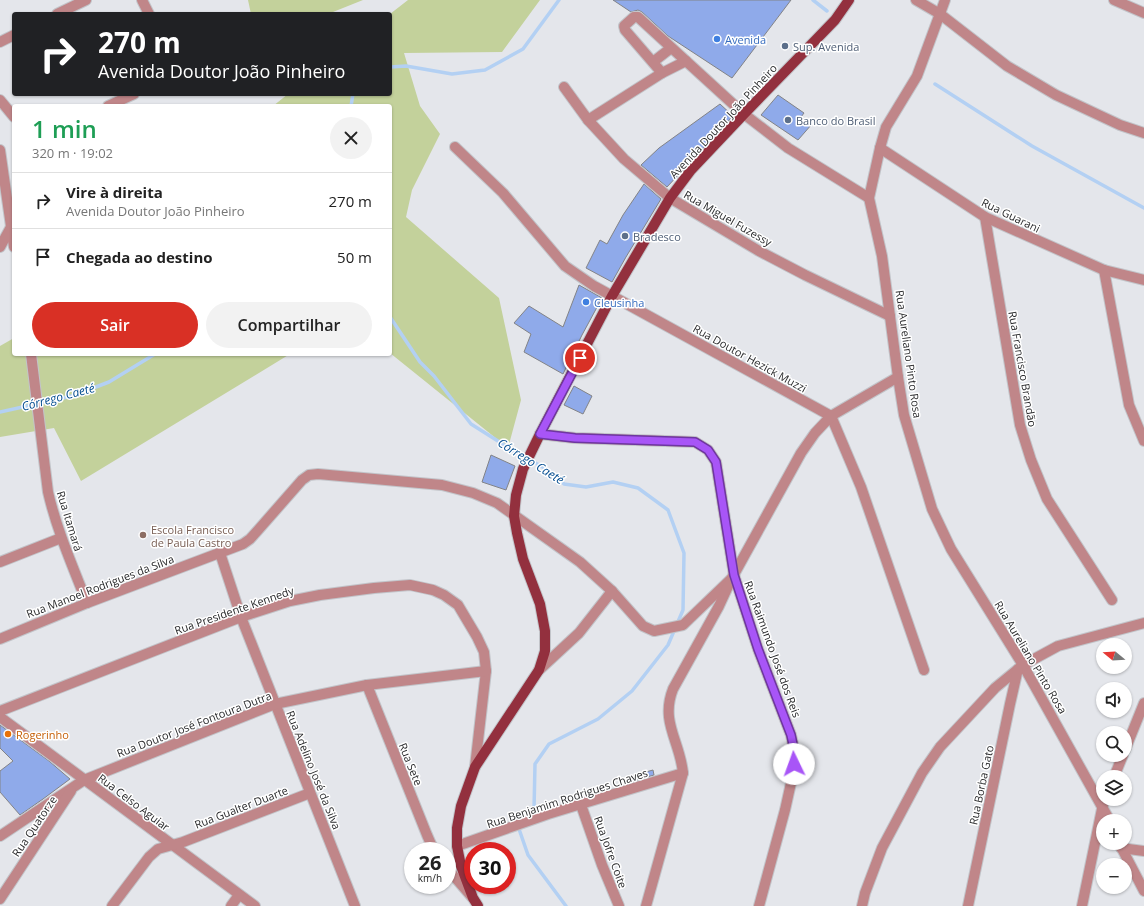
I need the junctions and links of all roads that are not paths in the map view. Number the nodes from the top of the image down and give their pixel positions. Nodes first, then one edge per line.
1 (86, 0) edge
2 (142, 0) edge
3 (849, 0) edge
4 (916, 0) edge
5 (945, 0) edge
6 (1114, 0) edge
7 (61, 12) edge
8 (148, 12) edge
9 (1144, 13) edge
10 (940, 14) junction
11 (12, 36) edge
12 (0, 42) edge
13 (672, 48) junction
14 (686, 61) junction
15 (653, 62) junction
16 (662, 72) junction
17 (564, 87) dead end
18 (130, 96) edge
19 (0, 100) edge
20 (112, 104) edge
21 (744, 114) junction
22 (12, 115) edge
23 (588, 120) junction
24 (1144, 133) edge
25 (455, 147) dead end
26 (880, 148) junction
27 (0, 150) edge
28 (670, 198) junction
29 (869, 198) junction
30 (985, 217) junction
31 (11, 227) junction
32 (12, 234) edge
33 (0, 247) edge
34 (1104, 270) junction
35 (1144, 280) edge
36 (612, 296) junction
37 (890, 316) junction
38 (31, 356) edge
39 (898, 377) junction
40 (831, 416) junction
41 (539, 436) junction
42 (1144, 441) edge
43 (514, 516) junction
44 (61, 538) junction
45 (220, 553) junction
46 (0, 562) edge
47 (733, 576) junction
48 (612, 591) junction
49 (1112, 600) dead end
50 (87, 603) junction
51 (241, 618) junction
52 (1144, 623) edge
53 (0, 639) edge
54 (1021, 667) junction
55 (539, 670) junction
56 (924, 670) dead end
57 (486, 671) junction
58 (367, 685) junction
59 (1144, 703) edge
60 (275, 704) junction
61 (0, 711) edge
62 (0, 717) edge
63 (1132, 733) edge
64 (475, 767) junction
65 (683, 773) junction
66 (84, 780) junction
67 (75, 786) junction
68 (1096, 789) edge
69 (310, 793) junction
70 (581, 805) junction
71 (1103, 806) edge
72 (0, 836) edge
73 (430, 842) edge
74 (172, 845) junction
75 (457, 846) junction
76 (1132, 848) edge
77 (1122, 850) edge
78 (1144, 851) edge
79 (456, 879) edge
80 (1144, 891) edge
81 (239, 895) junction
82 (0, 899) edge
83 (476, 902) edge
84 (112, 906) edge
85 (231, 906) edge
86 (255, 906) edge
87 (355, 906) edge
88 (619, 906) edge
89 (646, 906) edge
90 (759, 906) edge
91 (862, 906) edge
92 (968, 906) edge
93 (1082, 906) edge

1 - 7 street
2 - 8 street
3 - 21 main road, Avenida Doutor João Pinheiro
4 - 10 street
5 - 10 street, Rua Aureliano Pinto Rosa
6 - 9 street
10 - 24 street
10 - 26 street, Rua Aureliano Pinto Rosa
11 - 12 street
13 - 14 street
13 - 15 street
13 - 15 street
14 - 16 street
14 - 21 street
15 - 16 street
16 - 23 street
17 - 23 street, Rua Miguel Fuzessy
18 - 20 street
19 - 22 street
21 - 28 main road, Avenida Doutor João Pinheiro
21 - 29 street
23 - 28 street, Rua Miguel Fuzessy
25 - 36 street, Rua Doutor Hezick Muzzi
26 - 29 street, Rua Aureliano Pinto Rosa
26 - 30 street, Rua Guarani
27 - 31 street
28 - 36 main road, Avenida Doutor João Pinheiro
28 - 37 street, Rua Miguel Fuzessy
29 - 37 street, Rua Aureliano Pinto Rosa
30 - 34 street, Rua Guarani
30 - 49 street, Rua Francisco Brandão
31 - 32 street
31 - 33 street
34 - 35 street, Rua Guarani
34 - 42 street
36 - 40 street, Rua Doutor Hezick Muzzi
36 - 41 main road, Avenida Doutor João Pinheiro
37 - 39 street, Rua Aureliano Pinto Rosa
38 - 44 street, Rua Itamará
39 - 40 street
39 - 54 street, Rua Aureliano Pinto Rosa
40 - 47 street
40 - 56 street
41 - 43 main road, Avenida Doutor João Pinheiro
41 - 47 street, Rua Raimundo José dos Reis
43 - 45 street, Rua Manoel Rodrigues da Silva
43 - 48 street, Rua Manoel Rodrigues da Silva
43 - 55 main road, Avenida Doutor João Pinheiro
44 - 46 street
44 - 50 street, Rua Itamará
45 - 50 street, Rua Manoel Rodrigues da Silva
45 - 51 street, Rua Adelino José da Silva
47 - 48 street, Rua Manoel Rodrigues da Silva
47 - 65 street
47 - 90 street, Rua Raimundo José dos Reis
48 - 55 street
50 - 53 street, Rua Manoel Rodrigues da Silva
51 - 57 street, Rua Presidente Kennedy
51 - 60 street, Rua Adelino José da Silva
51 - 61 street, Rua Presidente Kennedy
52 - 54 street
54 - 68 street, Rua Aureliano Pinto Rosa
54 - 91 street
54 - 92 street, Rua Borba Gato
55 - 64 main road, Avenida Doutor João Pinheiro
57 - 58 street, Rua Doutor José Fontoura Dutra
57 - 64 street, Rua Presidente Kennedy
58 - 60 street, Rua Doutor José Fontoura Dutra
58 - 73 street, Rua Sete
59 - 63 street
60 - 66 street, Rua Doutor José Fontoura Dutra
60 - 69 street, Rua Adelino José da Silva
62 - 66 street, Rua Celso Aguiar
64 - 75 main road, Avenida Doutor João Pinheiro
65 - 70 street, Rua Benjamim Rodrigues Chaves
65 - 89 street
66 - 67 street, Rua Doutor José Fontoura Dutra
66 - 74 street, Rua Celso Aguiar
67 - 72 street, Rua Doutor José Fontoura Dutra
67 - 82 street, Rua Quatorze
69 - 74 street, Rua Gualter Duarte
69 - 87 street, Rua Adelino José da Silva
70 - 75 street, Rua Benjamim Rodrigues Chaves
70 - 88 street, Rua Jofre Coite
71 - 93 street
74 - 81 street, Rua Celso Aguiar
74 - 84 street, Rua Gualter Duarte
75 - 83 main road, Avenida Doutor João Pinheiro
76 - 78 street
77 - 80 street
79 - 83 street
81 - 85 street
81 - 86 street, Rua Celso Aguiar

